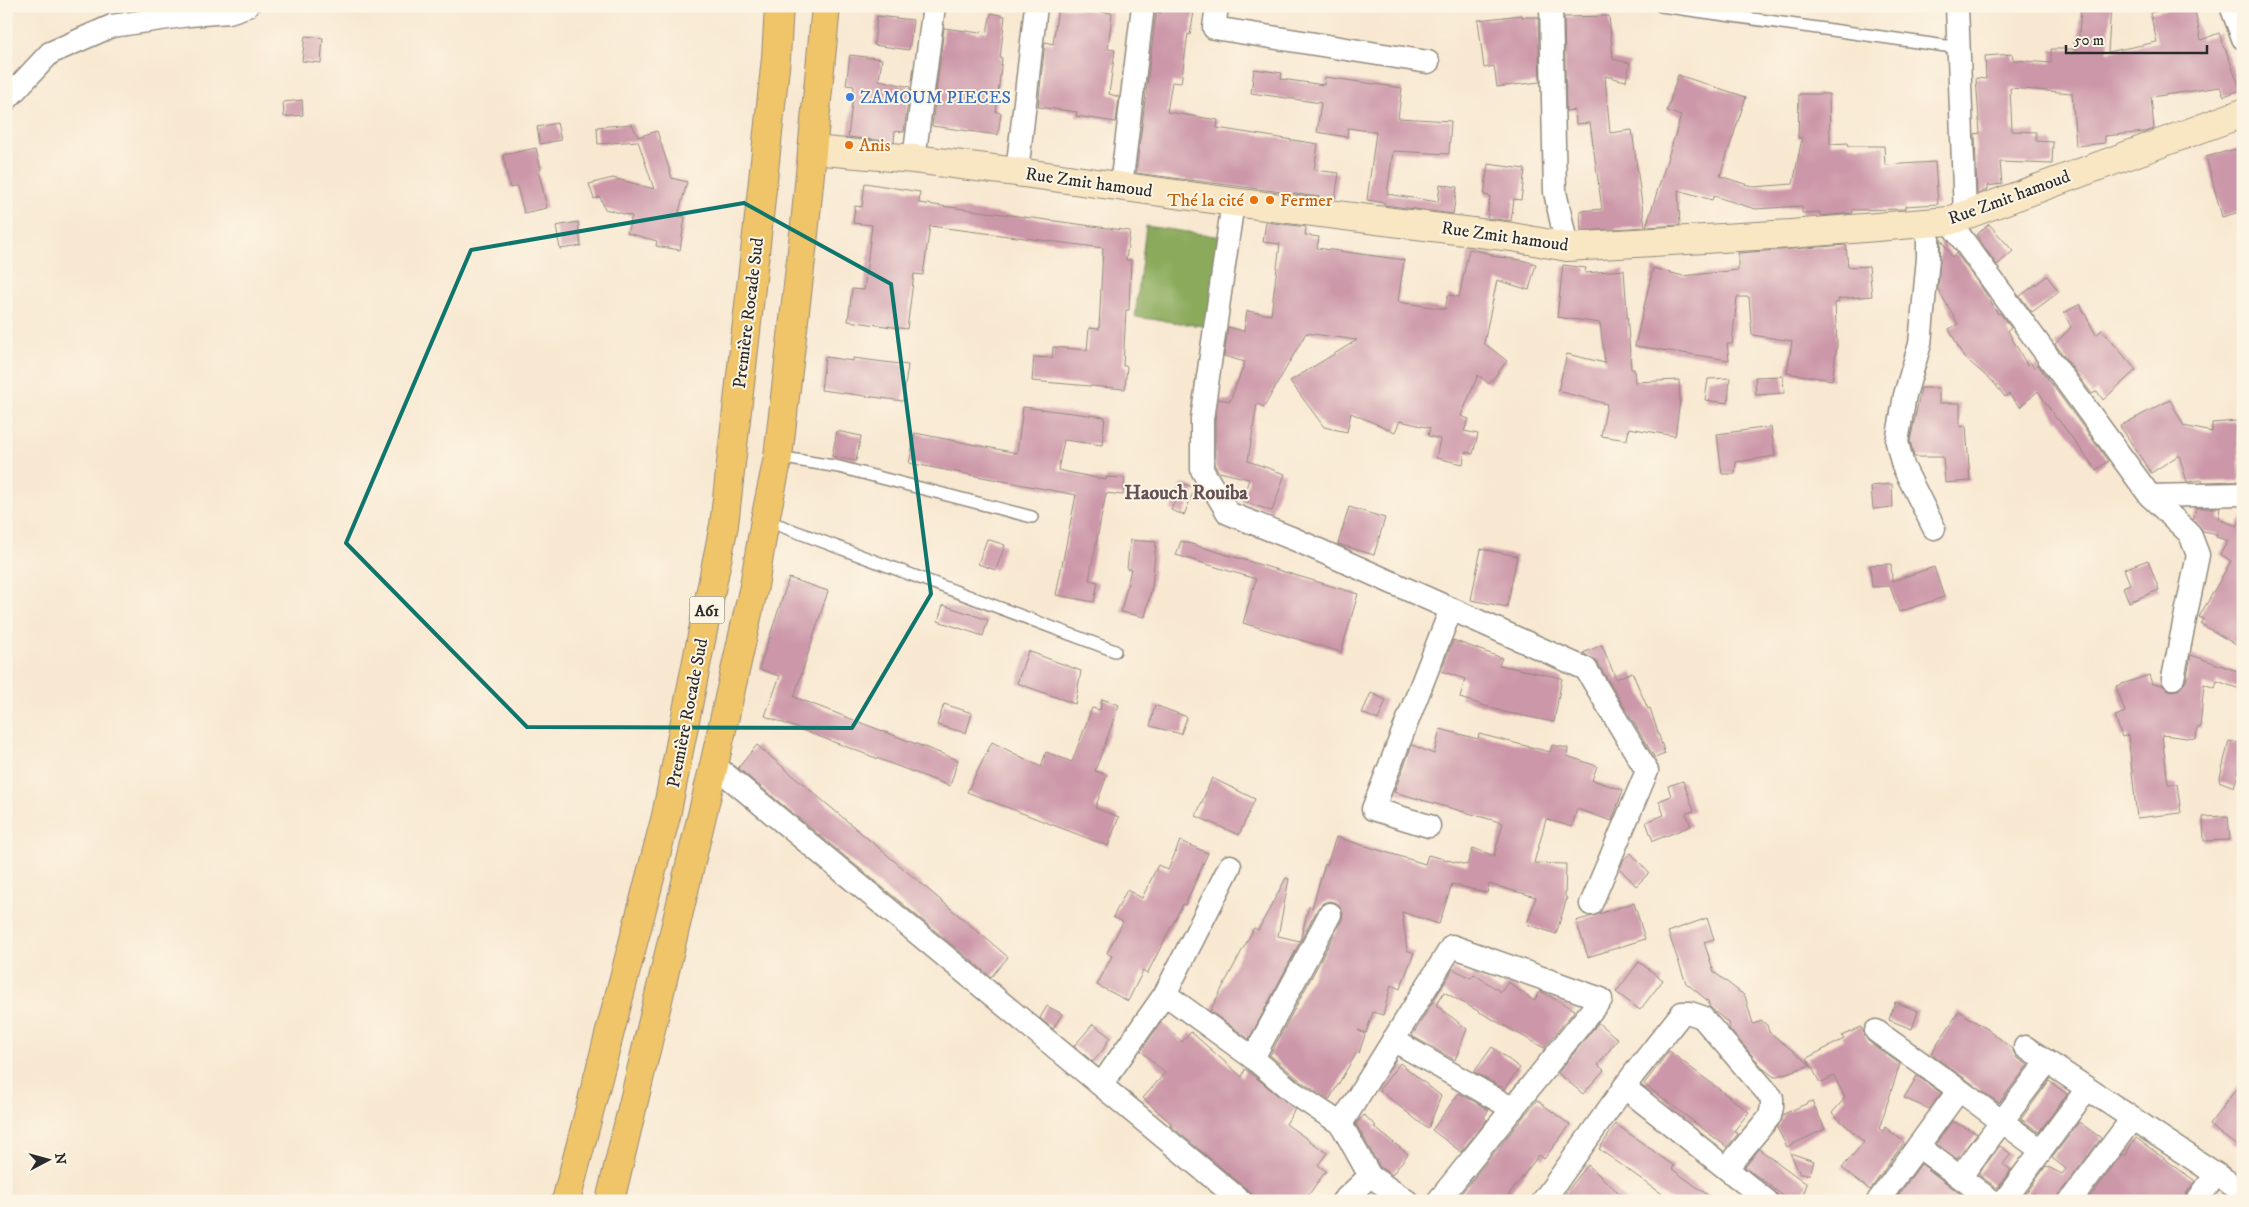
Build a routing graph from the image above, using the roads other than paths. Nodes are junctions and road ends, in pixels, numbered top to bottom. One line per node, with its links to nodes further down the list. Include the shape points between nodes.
1 (247, 6): 15 (street, via 229,12 112,26 50,53)
2 (779, 6): 59 (highway, Première Rocade Sud / A61, via 724,525 666,816)
3 (826, 6): 17 (highway, Première Rocade Sud / A61)
4 (934, 6): 18 (street)
5 (1036, 6): 19 (street)
6 (1143, 6): 20 (street)
7 (1216, 6): 14 (street, via 1214,28)
8 (1551, 6): 23 (street, via 1555,192)
9 (1661, 6): 13 (lane)
10 (1957, 6): 13 (street)
11 (2231, 6): 12 (street)
12 (2243, 38)
13 (1960, 48): 22 (street)
14 (1428, 62)
15 (6, 100)
16 (2243, 113): 22 (street, Rue Zmit hamoud)
17 (812, 150): 18 (street, Rue Zmit hamoud); 24 (highway, Première Rocade Sud / A61)
18 (914, 159): 19 (street, Rue Zmit hamoud)
19 (1017, 172): 20 (street, Rue Zmit hamoud)
20 (1121, 186): 21 (street, Rue Zmit hamoud)
21 (1233, 202): 23 (street, Rue Zmit hamoud, via 1512,237); 30 (street, via 1202,419 1202,470 1228,513)
22 (1947, 219): 23 (street, Rue Zmit hamoud, via 1791,234); 26 (street); 29 (street, via 1928,258 1920,344 1905,395 1897,442 1903,466)
23 (1567, 247)
24 (778, 457): 27 (lane, via 839,467); 28 (highway, Première Rocade Sud / A61)
25 (2243, 494): 26 (street)
26 (2150, 496): 32 (street, via 2190,534 2198,555)
27 (1032, 517)
28 (765, 520): 31 (lane); 33 (highway, Première Rocade Sud / A61, via 754,586)
29 (1934, 528)
30 (1451, 609): 34 (street, via 1373,809); 36 (street, via 1586,669 1647,771)
31 (1114, 651)
32 (2173, 678)
33 (714, 765): 44 (street); 60 (highway, Première Rocade Sud / A61)
34 (1429, 826)
35 (1230, 866): 38 (street)
36 (1591, 904)
37 (1330, 914): 42 (street)
38 (1165, 994): 42 (street); 44 (street)
39 (1876, 1031): 47 (street)
40 (1393, 1040): 48 (street); 48 (street, via 1452,946 1601,999); 51 (street)
41 (2025, 1047): 43 (street)
42 (1253, 1058): 51 (street, via 1294,1093)
43 (2046, 1062): 46 (street); 49 (street)
44 (1101, 1085): 61 (street)
45 (1624, 1088): 54 (street); 54 (street, via 1682,1013 1702,1017 1772,1098 1770,1116); 65 (street)
46 (2087, 1089): 50 (street); 53 (street)
47 (1959, 1090): 49 (street); 52 (street)
48 (1513, 1109): 64 (street)
49 (2001, 1120): 53 (street); 57 (street)
50 (2132, 1120): 55 (street); 70 (street)
51 (1340, 1124): 56 (street)
52 (1918, 1146): 57 (street); 67 (street)
53 (2041, 1150): 69 (street)
54 (1727, 1168): 66 (street)
55 (2216, 1174): 58 (street); 71 (street)
56 (1370, 1176): 62 (street); 63 (street)
57 (1960, 1177): 68 (street)
58 (2243, 1192)
59 (566, 1201)
60 (610, 1201)
61 (1241, 1201)
62 (1343, 1201)
63 (1407, 1201)
64 (1438, 1201)
65 (1543, 1201)
66 (1767, 1201)
67 (1878, 1201)
68 (1992, 1201)
69 (2004, 1201)
70 (2070, 1201)
71 (2197, 1201)

